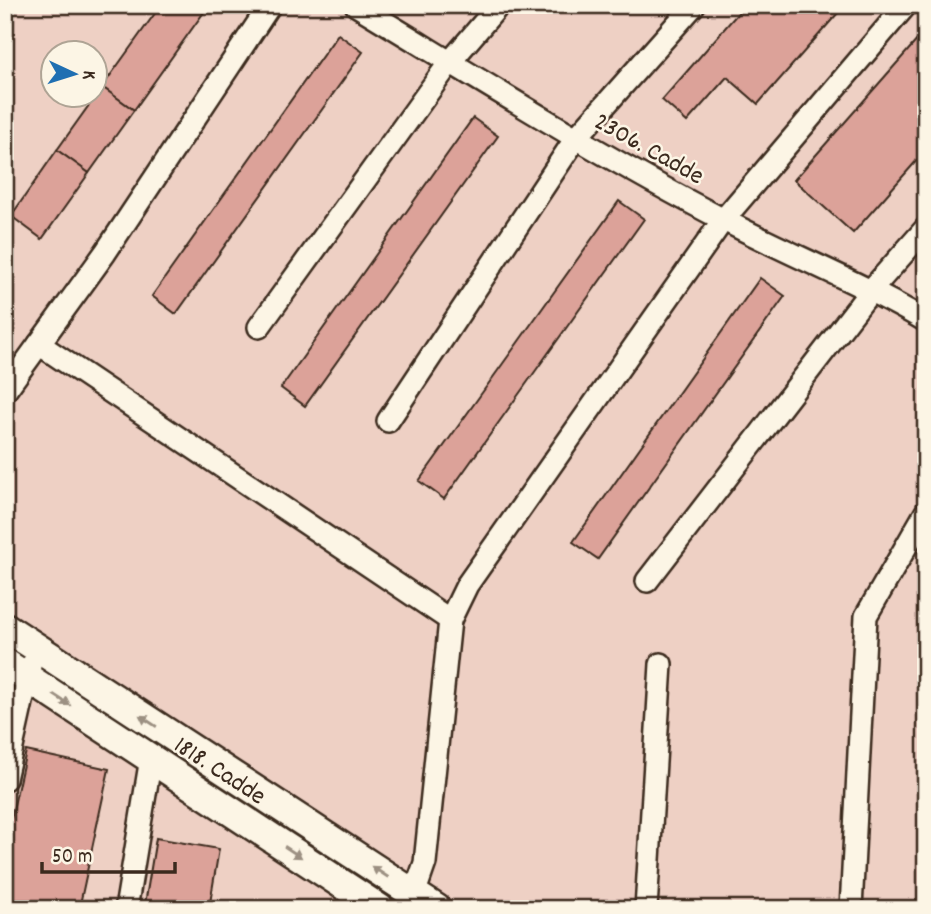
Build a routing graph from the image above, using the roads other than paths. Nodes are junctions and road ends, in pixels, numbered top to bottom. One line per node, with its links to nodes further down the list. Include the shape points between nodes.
1 (270, 5): 13 (street)
2 (356, 5): 6 (street, 2306. Cadde)
3 (499, 5): 6 (street)
4 (694, 5): 7 (street)
5 (906, 5): 8 (street)
6 (450, 62): 7 (street, 2306. Cadde); 12 (street)
7 (576, 138): 8 (street, 2306. Cadde); 15 (street)
8 (723, 220): 10 (street, 2306. Cadde); 18 (street, via 467,584)
9 (926, 228): 10 (street)
10 (872, 289): 11 (street, 2306. Cadde); 17 (street)
11 (926, 321)
12 (259, 327)
13 (39, 344): 14 (street); 18 (street)
14 (5, 391)
15 (388, 421)
16 (926, 512): 29 (street, via 866,616)
17 (647, 581)
18 (450, 620): 25 (street)
19 (5, 627): 20 (main road, 1818. Cadde)
20 (35, 647): 22 (street); 25 (main road, 1818. Cadde, one-way to 20)
21 (661, 664): 28 (street)
22 (16, 670): 23 (main road, 1818. Cadde, one-way to 23); 24 (street)
23 (151, 758): 26 (street); 27 (main road, 1818. Cadde, one-way to 27)
24 (5, 779)
25 (420, 904)
26 (126, 909)
27 (380, 909)
28 (646, 909)
29 (851, 909)

